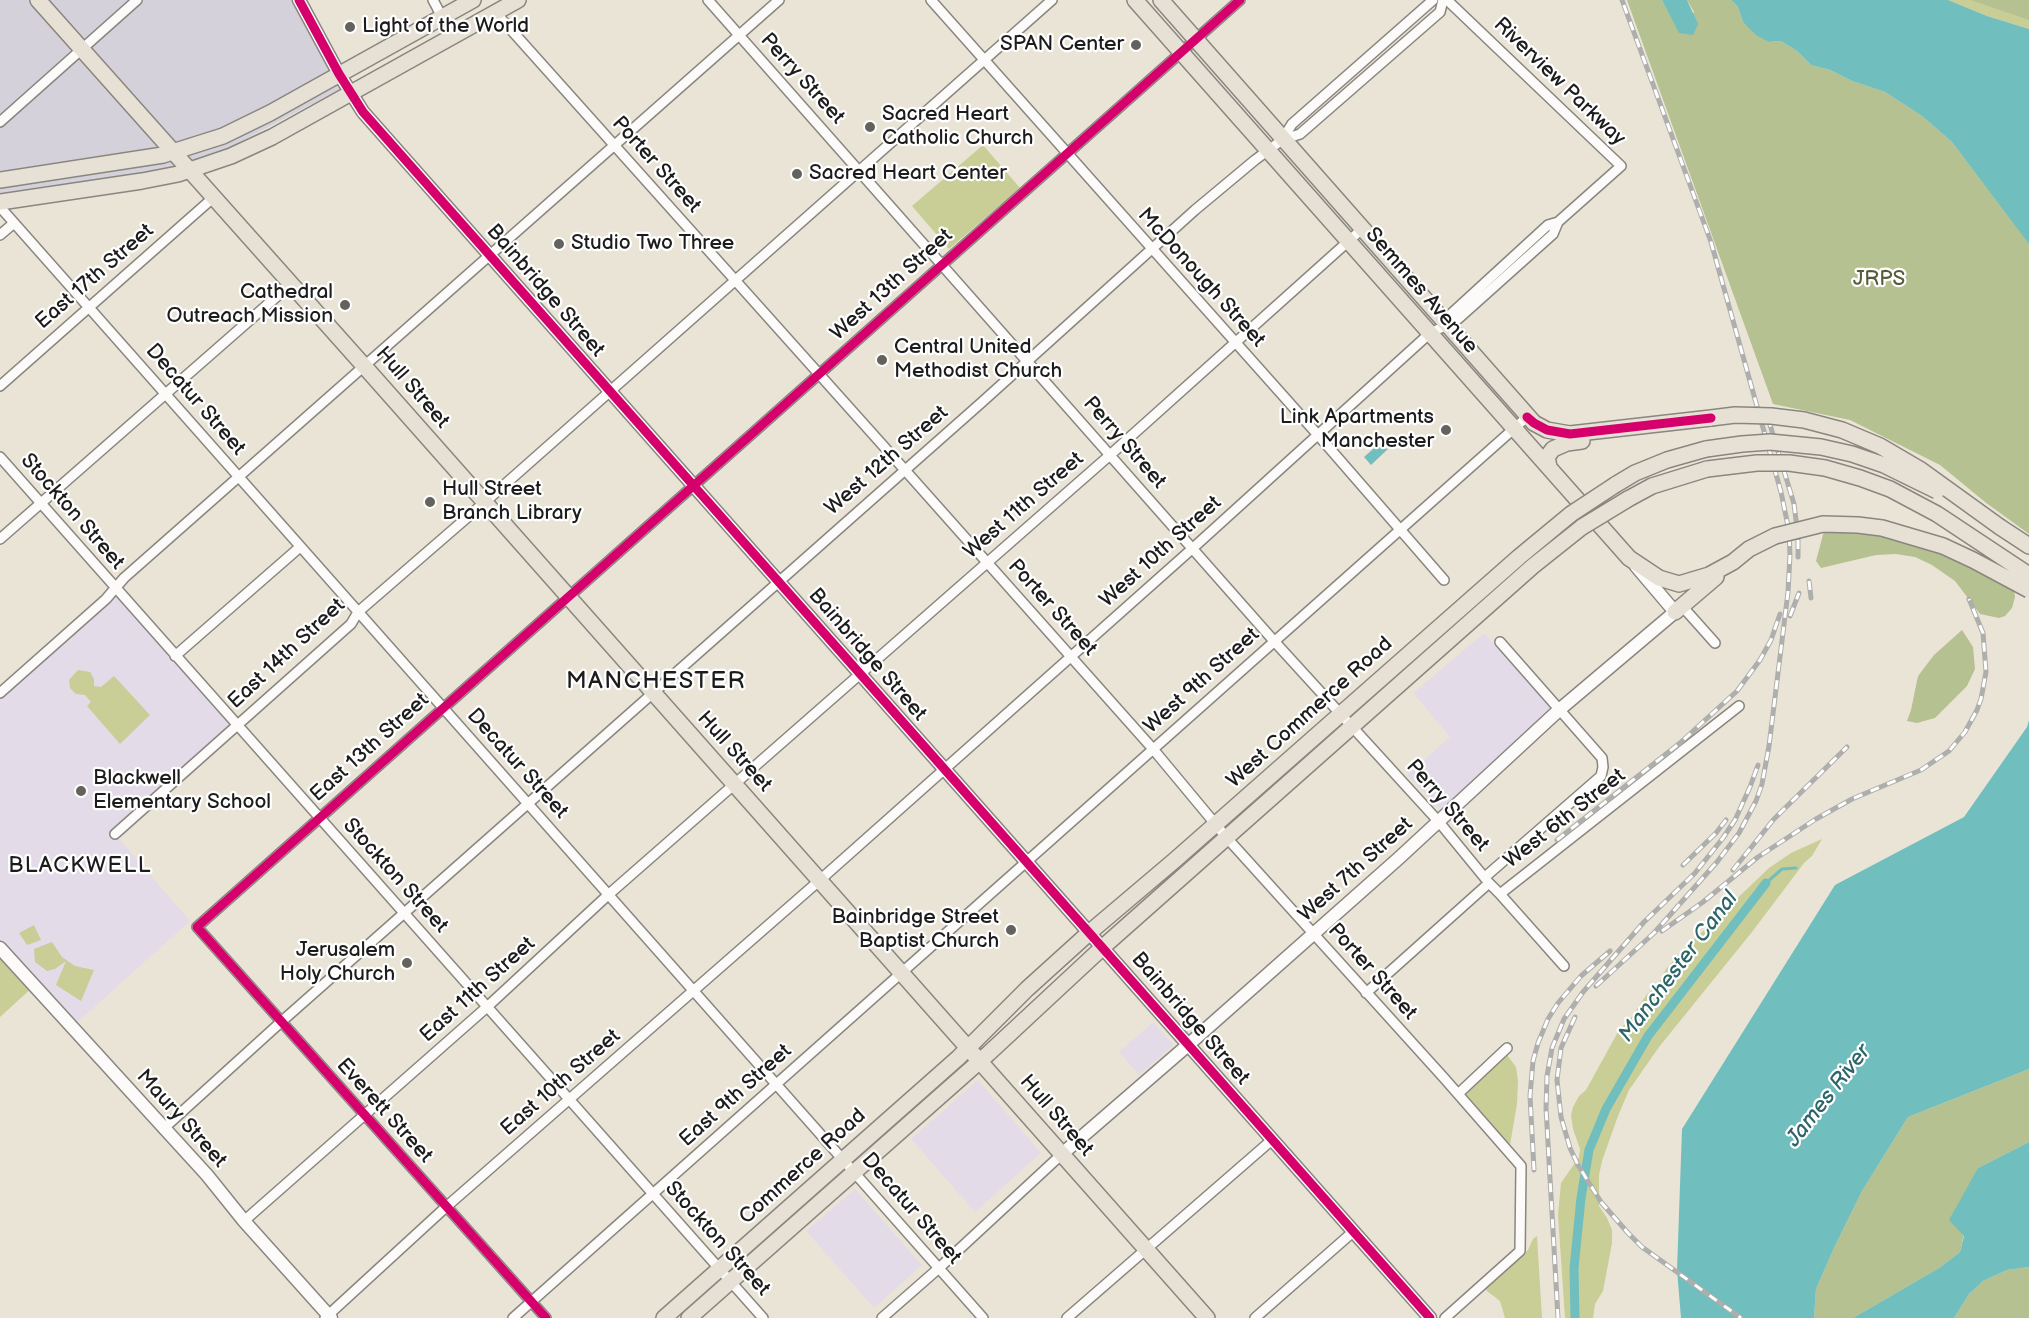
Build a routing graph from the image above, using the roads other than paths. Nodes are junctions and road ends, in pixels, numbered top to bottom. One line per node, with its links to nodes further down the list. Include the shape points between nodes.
1 (38, 0): 20 (main road, Hull Street)
2 (136, 0): 20 (street)
3 (299, 0): 23 (street, Bainbridge Street)
4 (433, 0): 17 (street)
5 (473, 0): 17 (main road)
6 (518, 0): 16 (main road)
7 (708, 0): 18 (street, Perry Street)
8 (779, 0): 18 (street)
9 (931, 0): 22 (street, McDonough Street)
10 (1052, 0): 22 (street, East 14th Street)
11 (1135, 0): 21 (main road, Semmes Avenue)
12 (1161, 0): 19 (main road, Semmes Avenue)
13 (1240, 0): 19 (street, West 13th Street)
14 (1433, 0): 26 (street, West 12th Street, via 1292,124)
15 (1445, 0): 26 (street, West 12th Street, via 1441,11 1300,134); 31 (street, Riverview Parkway)
16 (496, 12): 24 (main road); 27 (street, Porter Street)
17 (442, 17): 23 (main road)
18 (739, 36): 27 (street); 33 (street, Perry Street)
19 (1196, 41): 21 (street, West 13th Street); 26 (main road, Semmes Avenue)
20 (82, 50): 25 (street); 29 (main road, Hull Street)
21 (1182, 54): 28 (main road, Semmes Avenue); 30 (street, West 13th Street)
22 (984, 60): 30 (street, McDonough Street); 33 (street, East 14th Street)
23 (339, 74): 24 (street, Bainbridge Street); 29 (main road, via 234,131)
24 (350, 94): 32 (main road, via 260,144); 43 (street, Bainbridge Street)
25 (0, 122)
26 (1282, 140): 28 (street, West 12th Street); 39 (main road, Semmes Avenue)
27 (614, 146): 43 (street); 45 (street, Porter Street)
28 (1268, 151): 41 (main road, Semmes Avenue); 42 (street, West 12th Street)
29 (174, 152): 32 (main road, Hull Street); 34 (main road)
30 (1068, 154): 42 (street, McDonough Street); 44 (street, West 13th Street)
31 (1621, 166): 48 (street, West 10th Street, via 1557,222 1553,234 1458,319)
32 (190, 170): 35 (main road, Hull Street); 36 (main road)
33 (860, 171): 44 (street, Perry Street); 45 (street, East 14th Street)
34 (0, 180)
35 (214, 197): 46 (main road, Hull Street); 47 (street, East 17th Street)
36 (0, 202)
37 (0, 207): 38 (street, Decatur Street)
38 (14, 223): 40 (street); 47 (street, Decatur Street)
39 (1362, 229): 41 (street, West 11th Street); 48 (main road, Semmes Avenue)
40 (0, 235)
41 (1349, 241): 49 (main road, Semmes Avenue); 50 (street, West 11th Street)
42 (1152, 249): 50 (street, McDonough Street); 51 (street, West 12th Street)
43 (490, 257): 52 (street); 55 (street, Bainbridge Street)
44 (942, 264): 51 (street, Perry Street); 53 (street, West 13th Street)
45 (735, 281): 53 (street, Porter Street); 55 (street, East 14th Street)
46 (291, 284): 52 (main road, Hull Street); 56 (street)
47 (89, 306): 54 (street, East 17th Street); 56 (street, Decatur Street)
48 (1446, 324): 49 (street, West 10th Street); 57 (main road, Semmes Avenue)
49 (1430, 334): 58 (main road, Semmes Avenue); 60 (street, West 10th Street)
50 (1235, 343): 60 (street, McDonough Street); 61 (street, West 11th Street)
51 (1027, 361): 61 (street, Perry Street); 64 (street, West 12th Street)
52 (365, 367): 65 (street); 67 (main road, Hull Street)
53 (819, 374): 64 (street, Porter Street); 66 (street, West 13th Street)
54 (0, 386)
55 (610, 392): 66 (street, Bainbridge Street); 67 (street, East 14th Street)
56 (166, 394): 65 (street, Decatur Street); 68 (street)
57 (1527, 417): 58 (street, West 9th Street); 59 (main road, via 1562,434)
58 (1514, 428): 63 (main road, Semmes Avenue); 70 (street, West 9th Street)
59 (1622, 429): 63 (main road, via 1559,445 1547,457); 69 (main road, bridge, via 1735,415 1803,420 1842,430 1922,470)
60 (1318, 435): 70 (street, McDonough Street); 74 (street, West 10th Street)
61 (1110, 455): 74 (street, Perry Street); 77 (street, West 11th Street)
62 (0, 457): 68 (street, Stockton Street)
63 (1549, 467): 75 (main road, Semmes Avenue)
64 (904, 469): 77 (street, Porter Street); 80 (street, West 12th Street)
65 (239, 477): 73 (street, Decatur Street); 81 (street)
66 (693, 485): 80 (street, Bainbridge Street); 83 (street, West 13th Street)
67 (485, 502): 83 (main road, Hull Street); 85 (street, East 14th Street)
68 (40, 504): 71 (street); 81 (street, Stockton Street)
69 (2000, 527): 72 (main road); 97 (main road, West Commerce Road, bridge, via 1907,475 1821,447 1742,444 1667,460 1615,485 1535,542)
70 (1400, 530): 79 (street, McDonough Street); 86 (street, West 9th Street)
71 (0, 539)
72 (2029, 546)
73 (300, 547): 85 (street, Decatur Street); 89 (street)
74 (1193, 548): 86 (street, Perry Street); 90 (street, West 10th Street)
75 (1629, 558): 76 (main road, via 1659,578 1679,584); 84 (street, Semmes Avenue)
76 (1733, 562): 82 (main road, bridge, via 1775,536 1823,524 1858,525 1943,546); 84 (main road)
77 (988, 563): 90 (street, Porter Street); 91 (street, West 11th Street)
78 (2029, 575): 99 (main road, West Commerce Road, bridge, via 1930,510 1860,477 1789,463 1707,469 1663,481 1582,527)
79 (1444, 580)
80 (778, 581): 91 (street, Bainbridge Street); 93 (street, West 12th Street)
81 (116, 588): 89 (street, Stockton Street); 92 (street)
82 (2029, 590)
83 (568, 596): 93 (main road, Hull Street); 95 (street, East 13th Street)
84 (1678, 609): 88 (street); 96 (street, West 7th Street)
85 (358, 612): 95 (street, Decatur Street); 98 (street, East 14th Street, via 351,624)
86 (1274, 641): 97 (street, Perry Street); 100 (street, West 9th Street)
87 (1500, 642): 96 (street)
88 (1715, 643)
89 (175, 656): 98 (street, Stockton Street)
90 (1071, 657): 100 (street, Porter Street); 101 (street, West 10th Street)
91 (861, 674): 101 (street, Bainbridge Street); 102 (street, West 11th Street)
92 (0, 693)
93 (652, 693): 102 (main road, Hull Street); 103 (street, West 12th Street)
94 (1738, 706): 112 (street, West 6th Street)
95 (443, 708): 103 (street, Decatur Street); 104 (street, East 13th Street)
96 (1559, 710): 105 (street, West 7th Street); 111 (street, via 1602,758 1603,772)
97 (1341, 714): 99 (street, Perry Street); 106 (main road, West Commerce Road)
98 (236, 725): 104 (street, Stockton Street); 107 (street, East 14th Street)
99 (1353, 727): 105 (street, Perry Street); 108 (main road, West Commerce Road)
100 (1152, 749): 106 (street, Porter Street); 109 (street, West 9th Street)
101 (944, 768): 109 (street, Bainbridge Street); 110 (street, West 10th Street)
102 (735, 784): 110 (main road, Hull Street); 113 (street, East 11th Street)
103 (528, 803): 113 (street, Decatur Street); 114 (street, West 12th Street)
104 (318, 818): 114 (street, Stockton Street); 115 (street, East 13th Street)
105 (1439, 822): 111 (street, Perry Street); 117 (street, West 7th Street)
106 (1215, 825): 108 (street, Porter Street); 116 (main road, West Commerce Road)
107 (115, 834)
108 (1227, 838): 117 (street, Porter Street); 118 (main road, West Commerce Road)
109 (1026, 861): 116 (street, Bainbridge Street); 121 (street, West 9th Street)
110 (819, 880): 121 (main road, Hull Street); 122 (street, East 10th Street)
111 (1487, 880): 112 (street, West 6th Street); 123 (street, West 6th Street)
112 (1500, 894): 120 (street)
113 (608, 895): 122 (street, Decatur Street); 124 (street, East 11th Street)
114 (404, 913): 124 (street, Stockton Street); 125 (street, West 12th Street)
115 (197, 927): 125 (street, Everett Street)
116 (1090, 932): 118 (street, Bainbridge Street); 127 (main road, West Commerce Road)
117 (1313, 934): 123 (street, Porter Street); 126 (street, West 7th Street)
118 (1103, 947): 126 (street, Bainbridge Street); 129 (main road, West Commerce Road)
119 (0, 948): 134 (street, Maury Street)
120 (1564, 966)
121 (902, 973): 127 (main road, Hull Street); 130 (street, East 9th Street)
122 (693, 989): 130 (street, Decatur Street); 132 (street, East 10th Street)
123 (1366, 993): 131 (street, Porter Street)
124 (487, 1007): 132 (street, Stockton Street); 133 (street, East 11th Street)
125 (281, 1022): 133 (street, Everett Street); 134 (street, West 12th Street)
126 (1188, 1045): 135 (street, Bainbridge Street); 136 (street, West 7th Street)
127 (968, 1047): 129 (main road, Hull Street); 137 (main road, Commerce Road)
128 (1507, 1048): 131 (street)
129 (980, 1061): 136 (main road, Hull Street); 138 (main road, Commerce Road)
130 (777, 1084): 137 (street, Decatur Street); 139 (street, East 9th Street)
131 (1458, 1094): 160 (street, Porter Street, via 1521,1166 1520,1251)
132 (569, 1100): 139 (street, Stockton Street); 140 (street, East 10th Street)
133 (363, 1115): 140 (street, Everett Street); 141 (street, East 11th Street)
134 (163, 1129): 141 (street, Maury Street)
135 (1273, 1139): 142 (street, Bainbridge Street); 143 (street)
136 (1062, 1154): 143 (main road, Hull Street); 144 (street)
137 (844, 1159): 138 (street, Decatur Street); 145 (main road, Commerce Road)
138 (855, 1172): 144 (street, Decatur Street); 146 (main road, Commerce Road)
139 (653, 1194): 145 (street, Stockton Street); 147 (street, East 9th Street)
140 (446, 1207): 147 (street, Everett Street); 148 (street, East 10th Street)
141 (244, 1221): 148 (street, Maury Street)
142 (1354, 1231): 158 (street); 159 (street, Bainbridge Street)
143 (1145, 1249): 156 (street); 157 (main road, Hull Street)
144 (939, 1268): 154 (street); 155 (street, Decatur Street)
145 (720, 1269): 146 (street, Stockton Street); 151 (main road, Commerce Road)
146 (731, 1281): 152 (main road, Commerce Road); 153 (street, Stockton Street)
147 (532, 1301): 149 (street, East 9th Street); 150 (street, Everett Street)
148 (328, 1317)
149 (513, 1318)
150 (546, 1318)
151 (664, 1318)
152 (689, 1318)
153 (763, 1318)
154 (882, 1318)
155 (983, 1318)
156 (1067, 1318)
157 (1207, 1318)
158 (1255, 1318)
159 (1430, 1318)
160 (1445, 1318)

